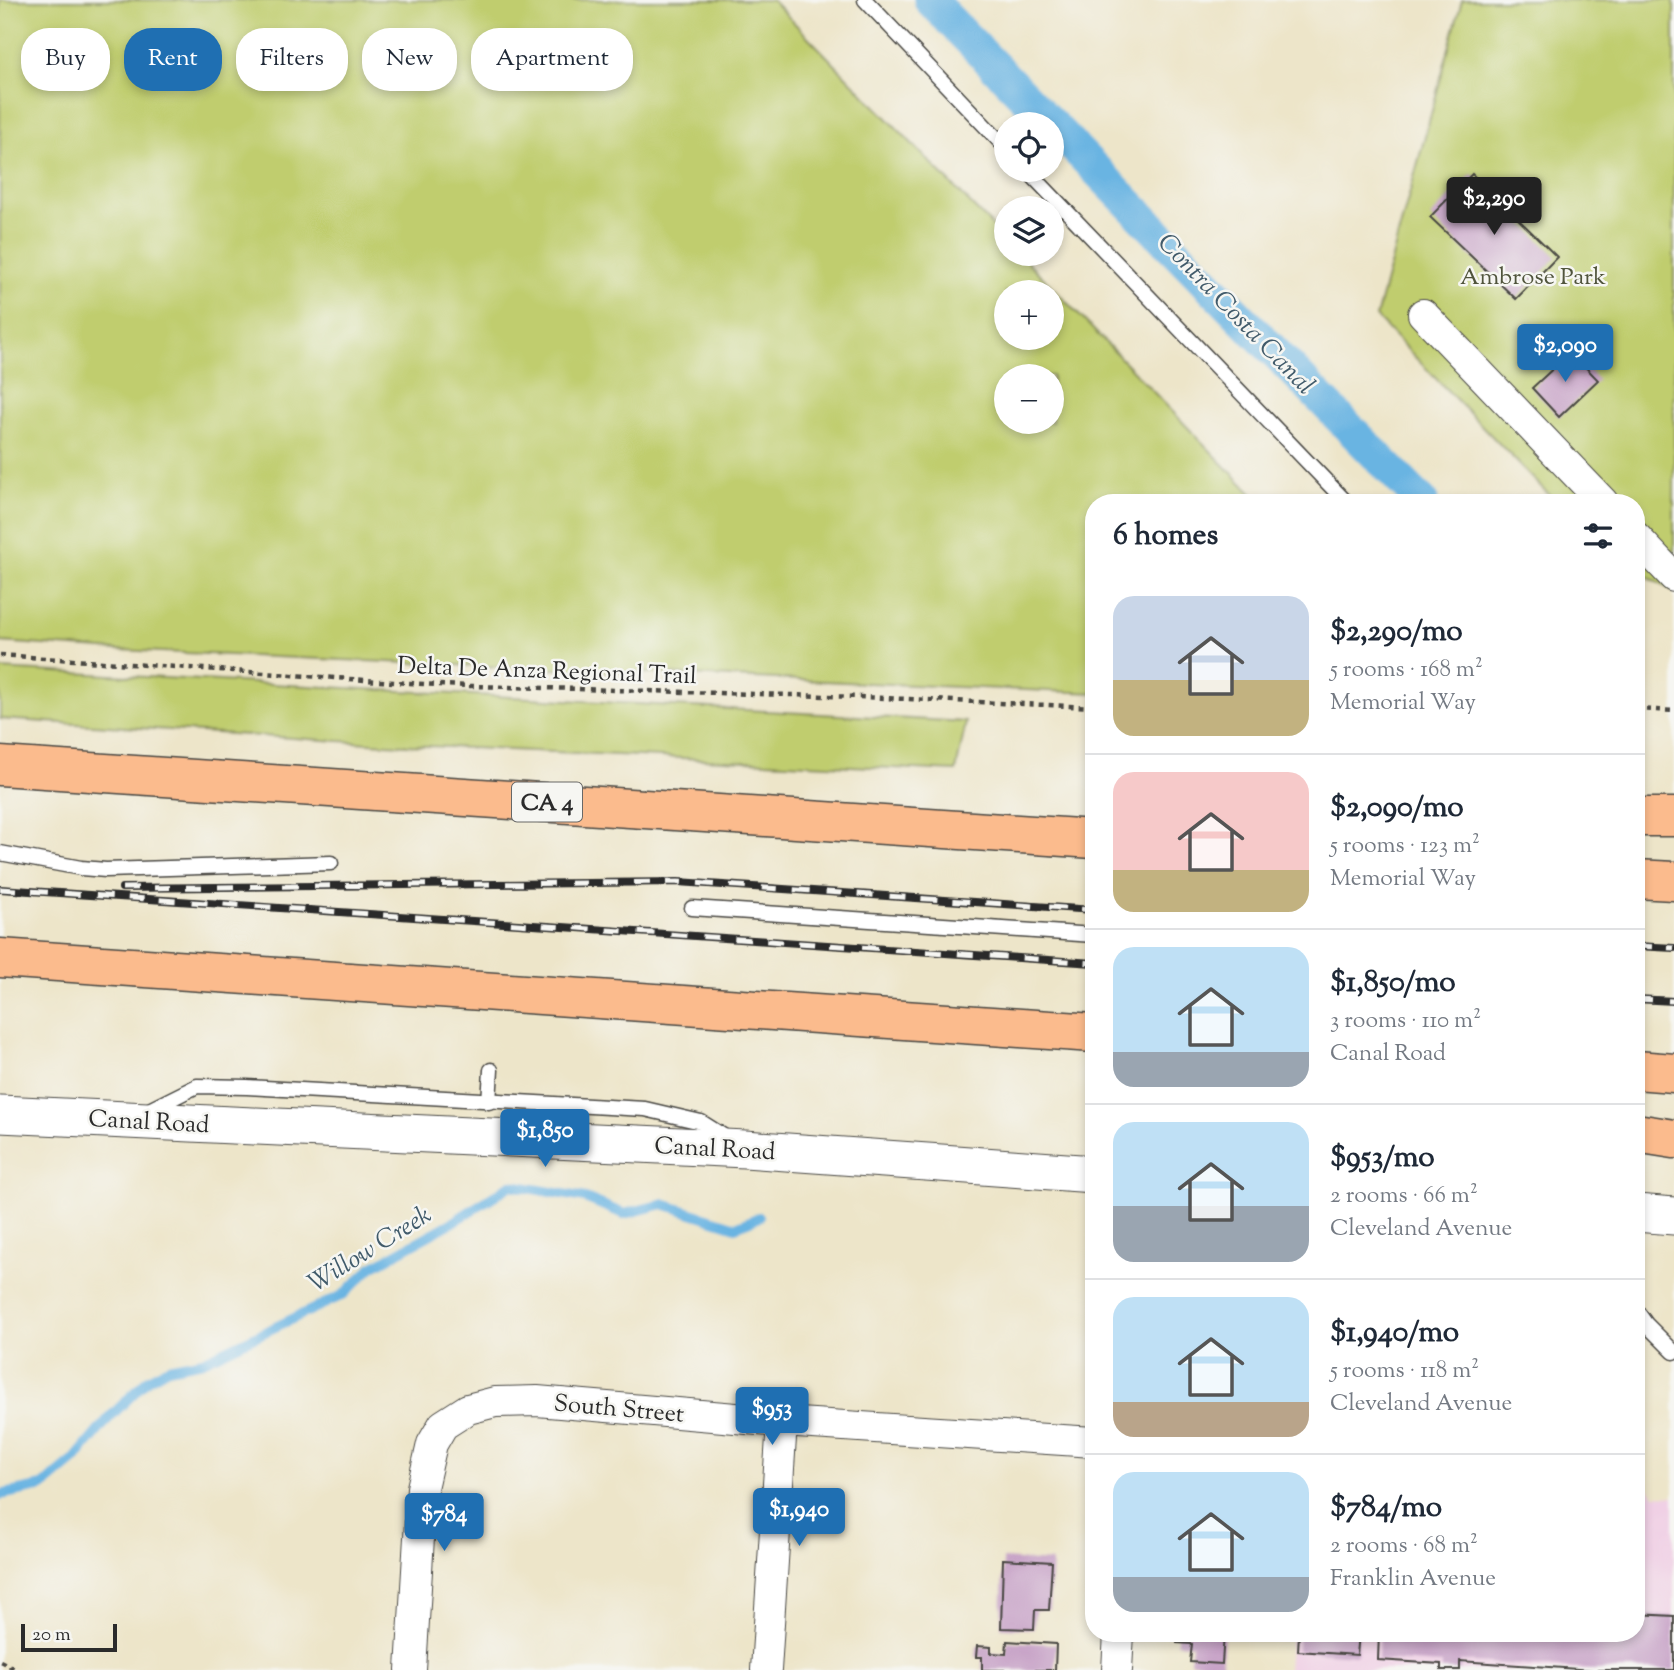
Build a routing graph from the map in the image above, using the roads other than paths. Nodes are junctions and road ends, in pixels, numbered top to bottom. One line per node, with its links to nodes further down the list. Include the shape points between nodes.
1 (865, 0): 2 (lane)
2 (994, 135)
3 (1039, 182): 5 (lane)
4 (1423, 314): 6 (street)
5 (1338, 494)
6 (1595, 494)
7 (1645, 546): 8 (street)
8 (1674, 577)
9 (0, 766): 13 (highway, CA 4)
10 (1645, 817): 11 (highway)
11 (1674, 817)
12 (1085, 821): 13 (highway)
13 (913, 826): 14 (highway, CA 4)
14 (1085, 838)
15 (0, 853): 16 (lane, via 106,870)
16 (331, 863)
17 (1645, 879): 18 (highway)
18 (1674, 881)
19 (692, 908): 20 (lane)
20 (1085, 934)
21 (0, 958): 22 (highway)
22 (1085, 1032)
23 (491, 1070): 26 (lane)
24 (1645, 1071): 25 (highway)
25 (1674, 1073)
26 (489, 1102): 28 (lane, via 197,1086); 31 (lane, via 645,1109 701,1122)
27 (0, 1114): 28 (street, Canal Road)
28 (129, 1120): 31 (street, Canal Road)
29 (1645, 1134): 30 (highway)
30 (1674, 1139)
31 (745, 1149): 32 (street, Canal Road)
32 (1085, 1173)
33 (1645, 1214): 34 (street)
34 (1674, 1216)
35 (1645, 1323): 36 (lane)
36 (1674, 1352)
37 (782, 1422): 38 (street, South Street); 40 (street, South Street, via 537,1401 495,1402 468,1409 443,1425 432,1444 422,1488); 41 (street)
38 (1085, 1441)
39 (1119, 1642): 42 (street)
40 (411, 1670)
41 (766, 1670)
42 (1117, 1670)

